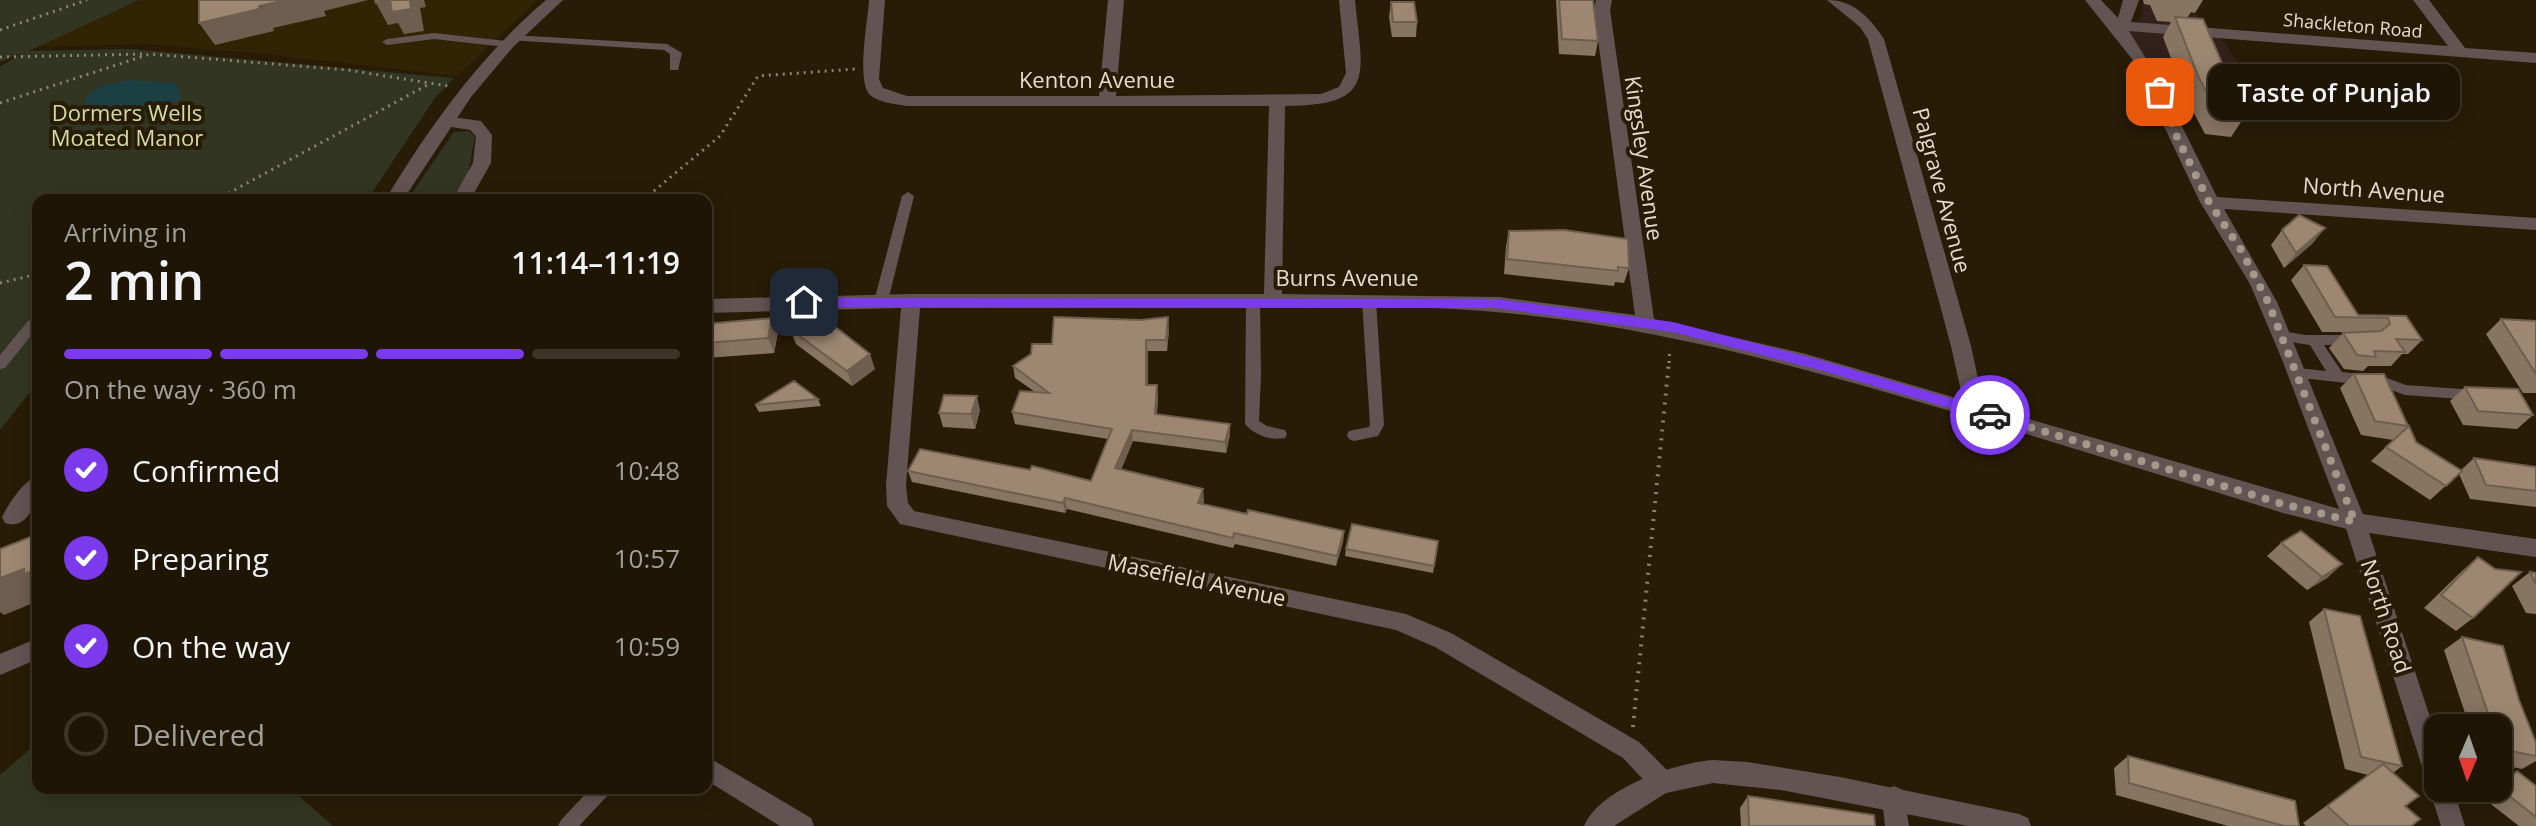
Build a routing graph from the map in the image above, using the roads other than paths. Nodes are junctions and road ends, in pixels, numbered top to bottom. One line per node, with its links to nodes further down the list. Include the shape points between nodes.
1 (555, 0): 11 (street)
2 (877, 0): 16 (street, Kenton Avenue, via 871,73 881,95 907,101)
3 (1116, 0): 16 (street)
4 (1347, 0): 17 (street, Kenton Avenue, via 1351,86 1334,97)
5 (1604, 0): 30 (street, Kingsley Avenue)
6 (1835, 0): 39 (street, Palgrave Avenue, via 1876,39)
7 (2093, 0): 10 (street, North Road)
8 (2131, 0): 10 (street)
9 (2421, 0): 13 (street)
10 (2120, 26): 13 (street, Shackleton Road); 22 (street, North Road, via 2160,92)
11 (509, 41): 12 (lane, via 434,36); 15 (lane, via 667,47 676,53); 18 (street)
12 (387, 42)
13 (2462, 54): 14 (street, Shackleton Road)
14 (2536, 58)
15 (674, 68)
16 (1107, 101): 17 (street, Kenton Avenue)
17 (1277, 101): 27 (street)
18 (445, 121): 19 (street); 20 (street, via 475,125 484,135 482,163)
19 (398, 194)
20 (464, 194)
21 (908, 196): 24 (lane)
22 (2209, 202): 23 (street, North Avenue); 32 (street, North Road, via 2240,248)
23 (2536, 224)
24 (881, 301): 25 (street, Burns Avenue); 29 (street, Burns Avenue)
25 (911, 301): 26 (street, Burns Avenue); 50 (street, Masefield Avenue, via 896,485 898,506 908,518 1398,621 1443,640 1631,750)
26 (1253, 301): 27 (street, Burns Avenue); 40 (lane, via 1252,424)
27 (1273, 301): 28 (street, Burns Avenue)
28 (1369, 301): 30 (street, Burns Avenue, via 1496,303); 41 (lane, via 1377,425 1373,432)
29 (712, 306)
30 (1645, 322): 39 (street, Burns Avenue, via 1820,365)
31 (32, 325): 35 (lane)
32 (2282, 336): 34 (lane); 36 (street, North Road)
33 (2367, 338): 34 (lane)
34 (2314, 340): 37 (lane)
35 (0, 364)
36 (2297, 373): 37 (lane); 44 (street, North Road)
37 (2338, 378): 38 (lane)
38 (2480, 395)
39 (1975, 411): 44 (street, Burns Avenue)
40 (1280, 434)
41 (1354, 435)
42 (32, 492): 43 (street)
43 (13, 517)
44 (2355, 522): 45 (street, Burns Avenue); 48 (street, North Road)
45 (2536, 548)
46 (32, 651): 47 (street)
47 (0, 665)
48 (2424, 735)
49 (712, 771): 55 (street)
50 (1663, 783): 52 (street, via 1719,771); 56 (street, via 1629,800)
51 (597, 794): 54 (lane)
52 (1894, 798): 57 (street); 58 (street)
53 (2445, 802): 59 (street)
54 (567, 826)
55 (802, 826)
56 (1596, 826)
57 (1897, 826)
58 (2019, 826)
59 (2453, 826)

